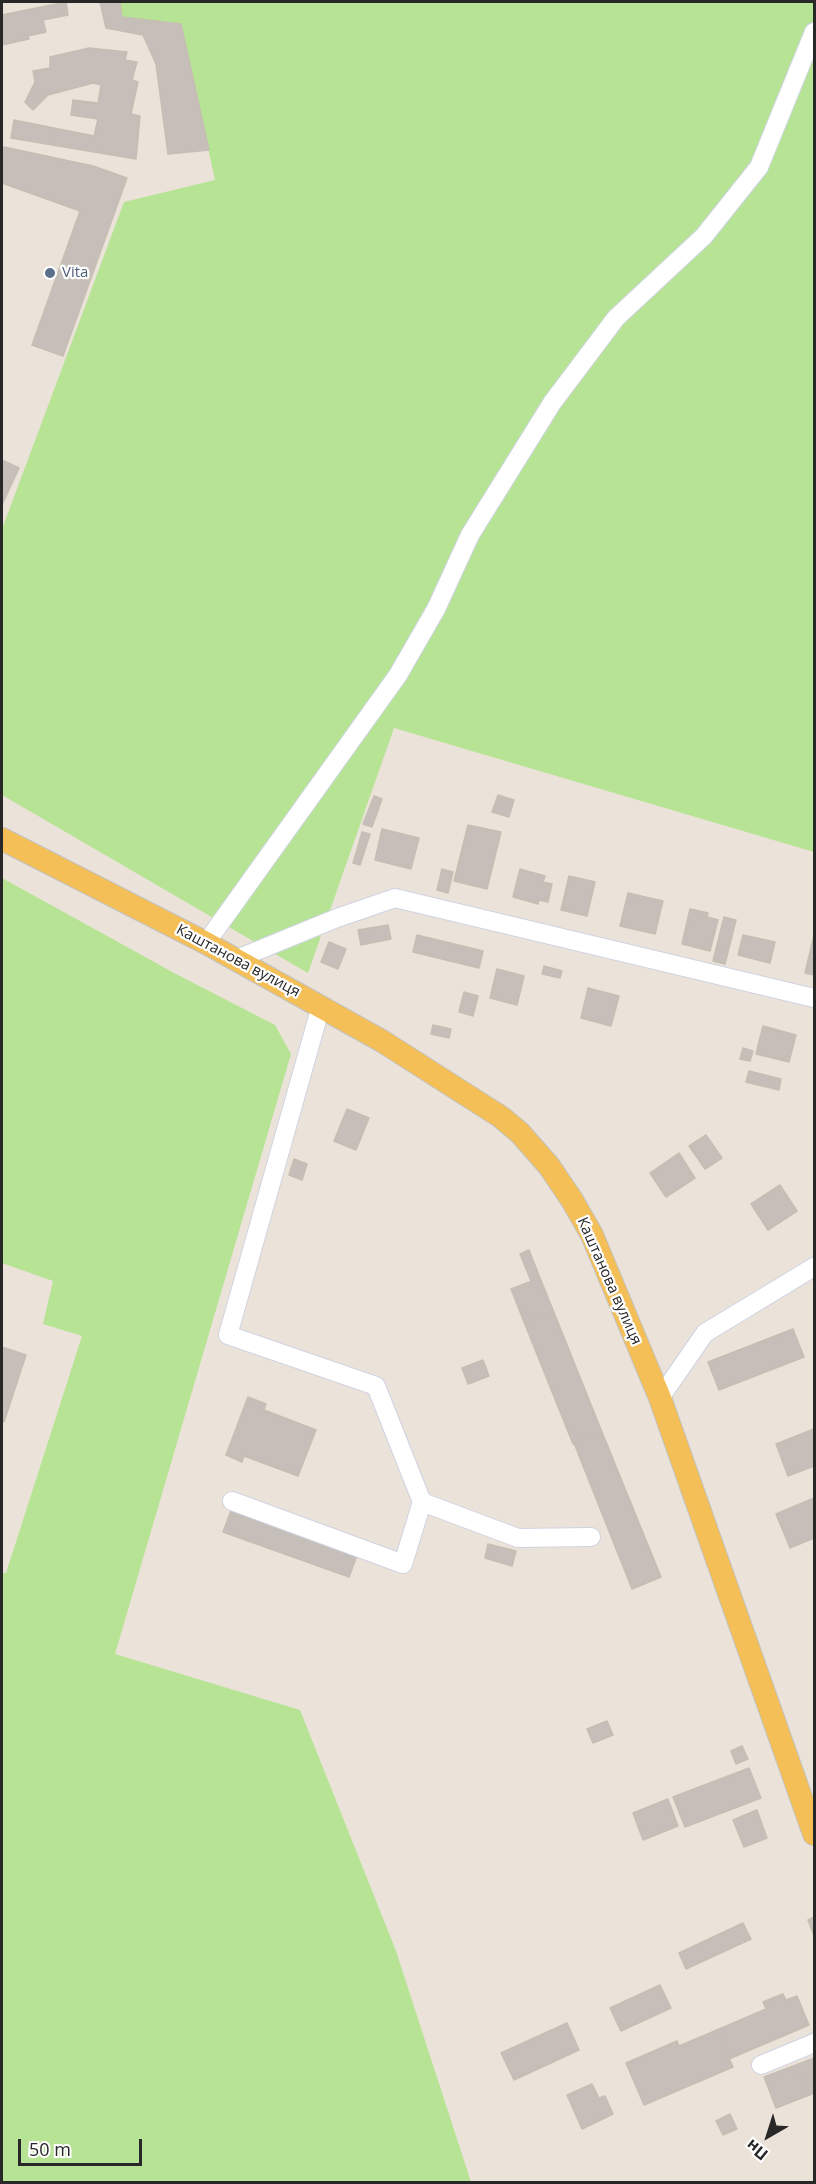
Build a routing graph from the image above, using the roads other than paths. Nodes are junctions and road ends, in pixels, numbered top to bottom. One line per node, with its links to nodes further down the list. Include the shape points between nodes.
1 (814, 32): 3 (street, via 759,167 704,236 616,318 552,403 470,536 436,609 398,675)
2 (2, 839): 3 (main road, Каштанова вулиця)
3 (206, 943): 4 (main road, Каштанова вулиця)
4 (237, 959): 5 (street, via 395,898); 6 (main road, Каштанова вулиця)
5 (814, 998)
6 (321, 1006): 8 (main road, Каштанова вулиця, via 422,1065 520,1132 549,1166 592,1235); 10 (street, via 228,1335 376,1386)
7 (814, 1267): 8 (street, via 705,1333)
8 (660, 1398): 12 (main road, Каштанова вулиця)
9 (232, 1501): 10 (street, via 403,1564)
10 (422, 1502): 11 (street, via 518,1538)
11 (591, 1537)
12 (814, 1834)
13 (814, 2043): 14 (street)
14 (761, 2065)

